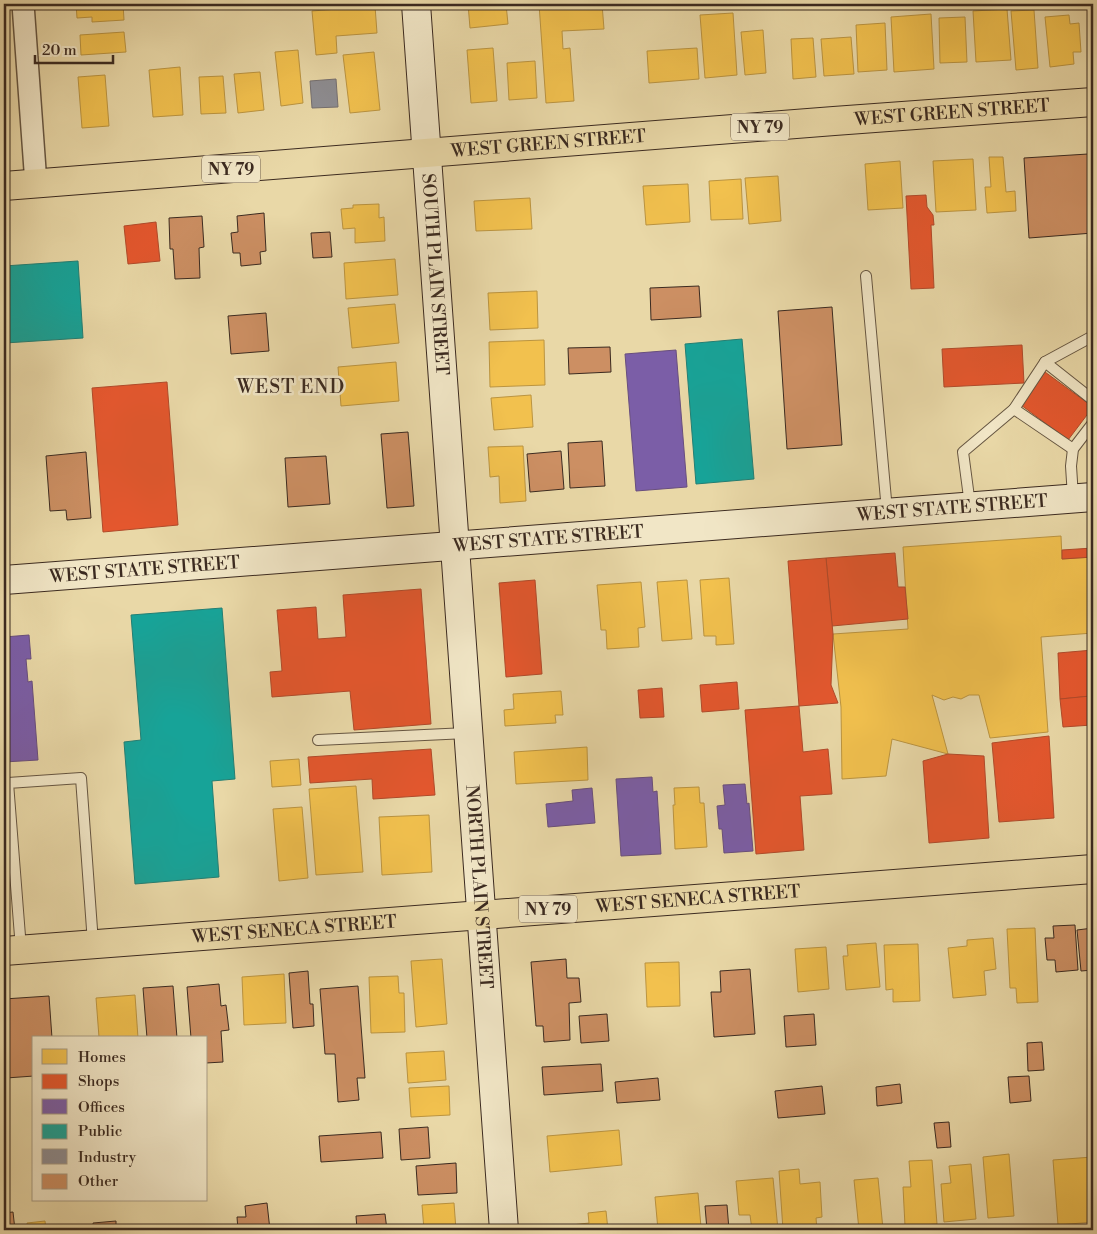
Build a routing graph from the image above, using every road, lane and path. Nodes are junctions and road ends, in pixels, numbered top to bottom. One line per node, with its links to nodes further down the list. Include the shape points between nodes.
1 (23, 4): 5 (street)
2 (416, 4): 4 (street, SOUTH PLAIN STREET)
3 (1093, 102): 4 (highway, WEST GREEN STREET / NY 79)
4 (427, 153): 5 (highway, WEST GREEN STREET / NY 79); 17 (street, SOUTH PLAIN STREET)
5 (36, 184): 6 (highway, WEST GREEN STREET / NY 79)
6 (4, 186)
7 (866, 276): 16 (lane)
8 (1093, 336): 9 (lane)
9 (1045, 362): 10 (lane, via 1071,386); 11 (lane)
10 (1093, 400)
11 (1014, 409): 13 (lane, via 1045,426); 15 (lane, via 963,452)
12 (1093, 424): 13 (lane)
13 (1073, 449): 14 (lane, via 1071,466)
14 (1083, 497): 15 (street, WEST STATE STREET)
15 (970, 506): 16 (street, WEST STATE STREET)
16 (887, 512): 17 (street, WEST STATE STREET)
17 (454, 544): 18 (street, WEST STATE STREET); 19 (street, NORTH PLAIN STREET)
18 (4, 580)
19 (468, 733): 20 (lane); 22 (street, NORTH PLAIN STREET)
20 (318, 740)
21 (1093, 869): 22 (highway, WEST SENECA STREET / NY 79)
22 (481, 914): 23 (highway, WEST SENECA STREET / NY 79); 25 (street, NORTH PLAIN STREET)
23 (93, 944): 24 (highway, WEST SENECA STREET / NY 79); 24 (lane, via 81,778 8,783)
24 (12, 950)
25 (504, 1230)

